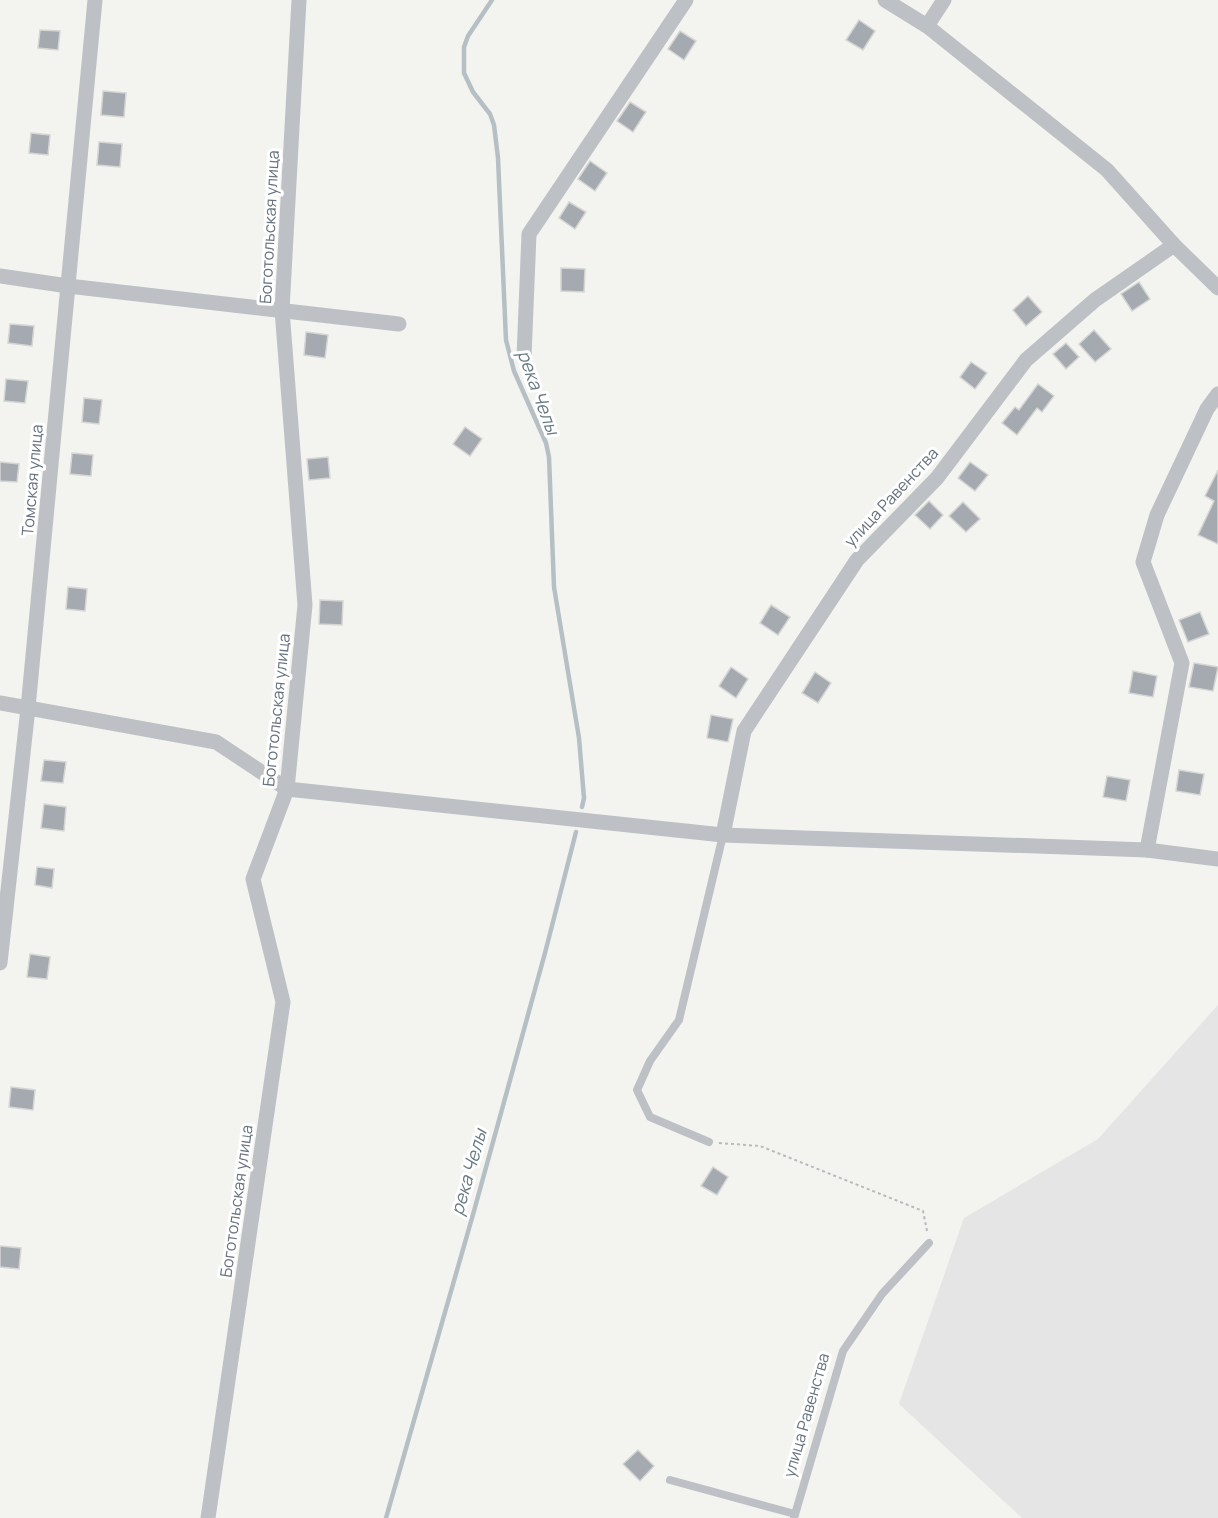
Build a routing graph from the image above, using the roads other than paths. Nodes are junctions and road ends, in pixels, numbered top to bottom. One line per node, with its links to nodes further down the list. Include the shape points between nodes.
1 (95, 0): 9 (street, Томская улица)
2 (299, 0): 11 (street, Боготольская улица)
3 (686, 0): 13 (street, via 529,234)
4 (885, 0): 6 (street)
5 (944, 0): 6 (street)
6 (927, 26): 7 (street, via 1107,170)
7 (1174, 245): 10 (street); 18 (street, улица Равенства, via 1095,300 1026,360 938,478 857,560 744,731)
8 (0, 276): 9 (street)
9 (68, 286): 11 (street); 16 (street, Томская улица)
10 (1218, 288)
11 (282, 310): 12 (street); 17 (street, Боготольская улица, via 305,605)
12 (399, 324)
13 (524, 357)
14 (1218, 394): 19 (street, via 1157,514 1143,562 1182,663)
15 (0, 703): 16 (street)
16 (28, 708): 17 (street, via 216,742); 21 (street, Томская улица)
17 (287, 789): 18 (street); 26 (street, Боготольская улица, via 253,879 283,1002)
18 (723, 835): 19 (street); 22 (lane, via 679,1020 650,1061 637,1090 650,1117)
19 (1147, 850): 20 (street)
20 (1218, 859)
21 (0, 963)
22 (709, 1142)
23 (929, 1243): 25 (lane, улица Равенства, via 882,1294 843,1351)
24 (670, 1480): 25 (lane)
25 (794, 1516)
26 (208, 1518)

